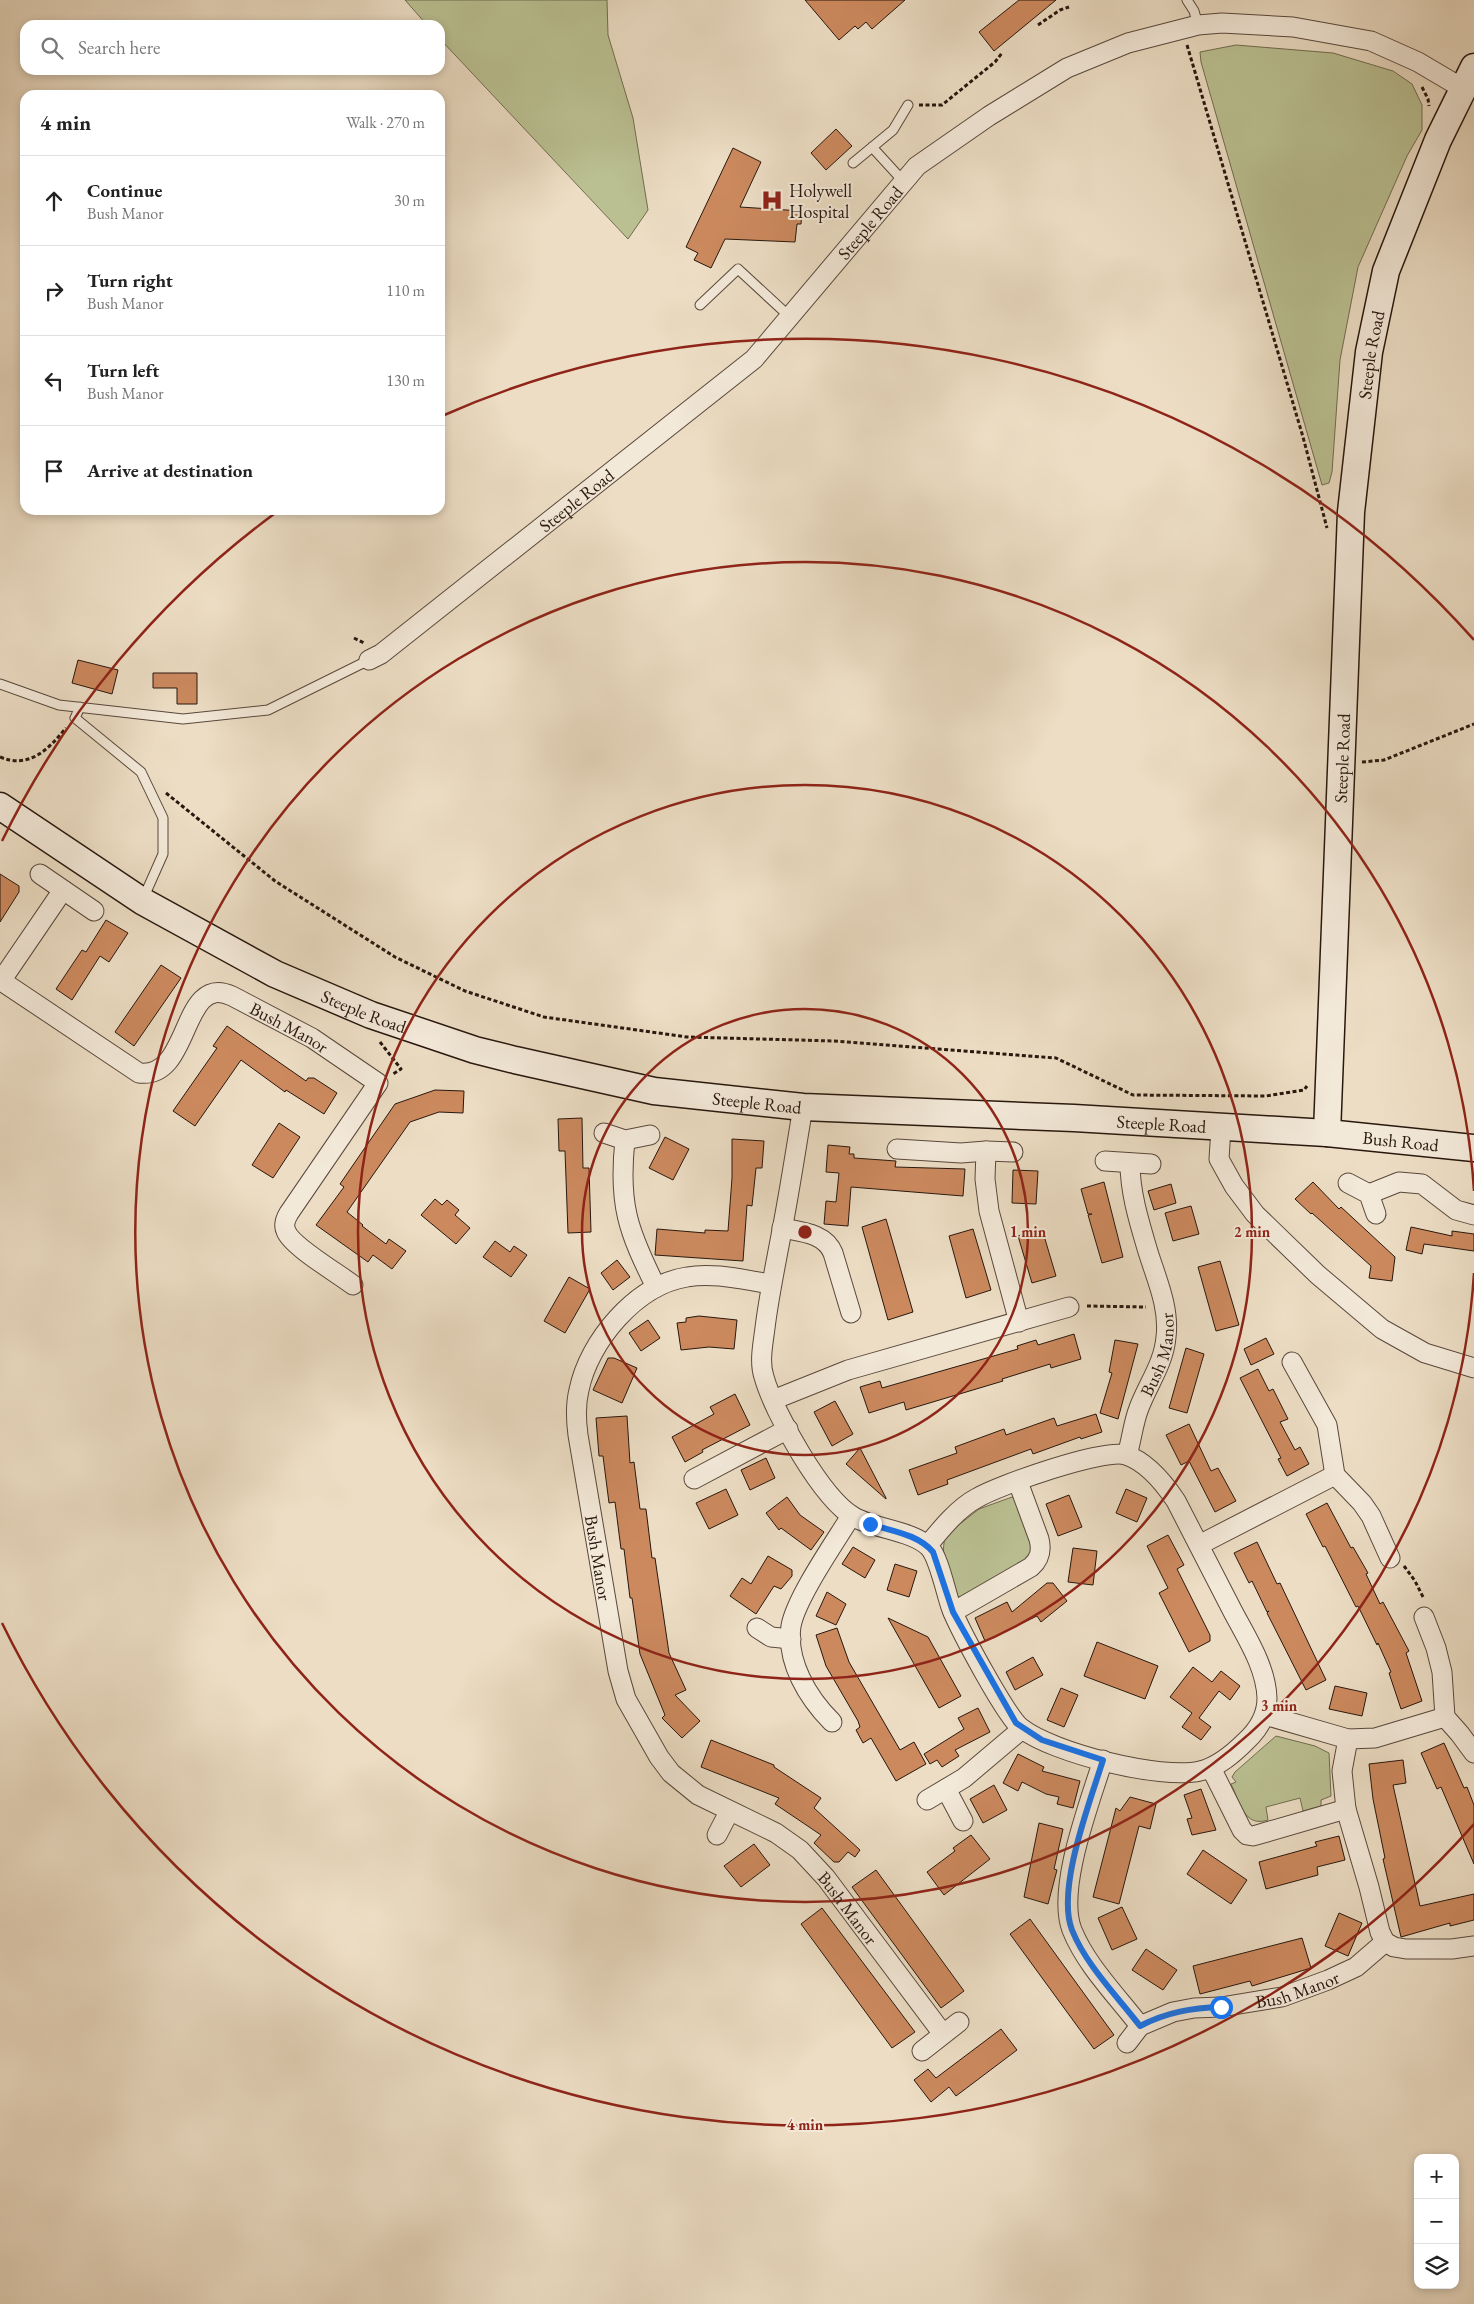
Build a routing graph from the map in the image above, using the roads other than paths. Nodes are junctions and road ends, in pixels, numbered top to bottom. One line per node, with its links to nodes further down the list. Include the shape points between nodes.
1 (1187, 0): 2 (lane, via 1194,11)
2 (1189, 34): 3 (street, Steeple Road, via 1222,24 1293,27 1371,41 1418,62); 7 (street, Steeple Road, via 1128,43 1067,68 988,116 917,166)
3 (1468, 78): 22 (main road, Steeple Road, via 1438,140 1386,271 1365,381 1349,546)
4 (908, 104): 5 (lane, via 893,130)
5 (872, 147): 6 (lane); 7 (lane)
6 (854, 163)
7 (904, 182): 9 (street, Steeple Road)
8 (700, 305): 9 (lane, via 738,269)
9 (790, 317): 10 (street, Steeple Road, via 754,360 389,648)
10 (368, 660): 12 (lane, via 268,710 183,719)
11 (0, 684): 12 (lane, via 59,705)
12 (80, 707): 16 (lane, via 75,718 140,772 163,818 163,854)
13 (0, 806): 16 (main road, Steeple Road)
14 (40, 874): 15 (street)
15 (64, 890): 17 (street); 18 (street, Bush Manor)
16 (142, 901): 19 (main road, Steeple Road, via 275,974 371,1015 475,1050 654,1091)
17 (94, 911)
18 (0, 981): 38 (street, Bush Manor, via 139,1073 154,1073 166,1066 199,1003 219,992 312,1038 378,1083 286,1220 285,1229 291,1240)
19 (803, 1107): 20 (main road, Steeple Road, via 1074,1118); 36 (street)
20 (1221, 1128): 22 (main road, Steeple Road); 44 (street, via 1219,1159 1234,1186 1255,1214 1318,1275 1382,1329 1425,1353)
21 (604, 1133): 24 (street)
22 (1327, 1133): 25 (main road, Bush Road)
23 (650, 1135): 24 (street)
24 (625, 1140): 39 (street, via 624,1206 630,1229)
25 (1474, 1148)
26 (898, 1149): 27 (street, via 961,1153)
27 (986, 1151): 28 (street); 42 (street, via 989,1211)
28 (1013, 1152)
29 (1105, 1161): 30 (street)
30 (1130, 1163): 31 (street); 47 (street, Bush Manor, via 1130,1183 1166,1321 1164,1349 1134,1423)
31 (1151, 1164)
32 (1348, 1183): 33 (street)
33 (1370, 1194): 34 (street); 35 (street, via 1399,1182 1422,1184 1456,1210)
34 (1376, 1214)
35 (1474, 1215)
36 (782, 1228): 37 (street); 41 (street, via 815,1236 828,1244)
37 (771, 1284): 39 (street, Bush Manor, via 703,1276); 45 (street, via 762,1363)
38 (353, 1285)
39 (656, 1287): 70 (street, Bush Manor, via 614,1322 592,1355 579,1389 575,1412 578,1436 618,1671 626,1699 671,1773 698,1795)
40 (1069, 1307): 42 (street)
41 (851, 1313)
42 (1019, 1322): 45 (street, via 855,1368)
43 (1292, 1362): 48 (street, via 1327,1425)
44 (1474, 1368)
45 (773, 1400): 46 (street)
46 (788, 1428): 49 (street); 51 (street, via 822,1486)
47 (1127, 1455): 50 (street, via 1082,1460); 53 (street, via 1150,1471 1169,1491)
48 (1335, 1475): 53 (street); 54 (street, via 1366,1509)
49 (694, 1479)
50 (1018, 1482): 52 (street, via 971,1501); 55 (street, via 1039,1539 1039,1558 1031,1567)
51 (851, 1516): 52 (street); 58 (street, via 800,1604)
52 (928, 1545): 55 (street, via 937,1560)
53 (1199, 1545): 59 (street, via 1262,1671 1267,1694)
54 (1390, 1558)
55 (953, 1612): 62 (street, via 999,1696)
56 (1424, 1617): 60 (street, via 1442,1672)
57 (757, 1628): 58 (street, via 771,1637)
58 (791, 1639): 61 (street, via 803,1682 813,1701)
59 (1265, 1715): 63 (street); 66 (street, via 1243,1745)
60 (1445, 1717): 63 (street, via 1374,1738); 64 (street)
61 (832, 1722)
62 (1022, 1729): 65 (street, via 1042,1740); 67 (street, via 990,1758)
63 (1348, 1739): 69 (street, via 1342,1771)
64 (1474, 1754)
65 (1103, 1760): 66 (street, via 1168,1774); 76 (street, via 1075,1858 1067,1904 1069,1920 1079,1943)
66 (1212, 1768): 69 (street, via 1247,1835)
67 (946, 1789): 68 (street); 71 (street)
68 (927, 1800)
69 (1346, 1809): 73 (street)
70 (729, 1812): 72 (street); 77 (street, Bush Manor, via 776,1833 814,1864)
71 (963, 1820)
72 (717, 1835)
73 (1385, 1942): 74 (street, via 1406,1949); 76 (street, Bush Manor, via 1356,1967 1282,1997 1173,2012)
74 (1474, 1946)
75 (959, 2022): 77 (street)
76 (1140, 2026): 78 (street, Bush Manor)
77 (943, 2034): 79 (street)
78 (1127, 2043)
79 (922, 2051)

